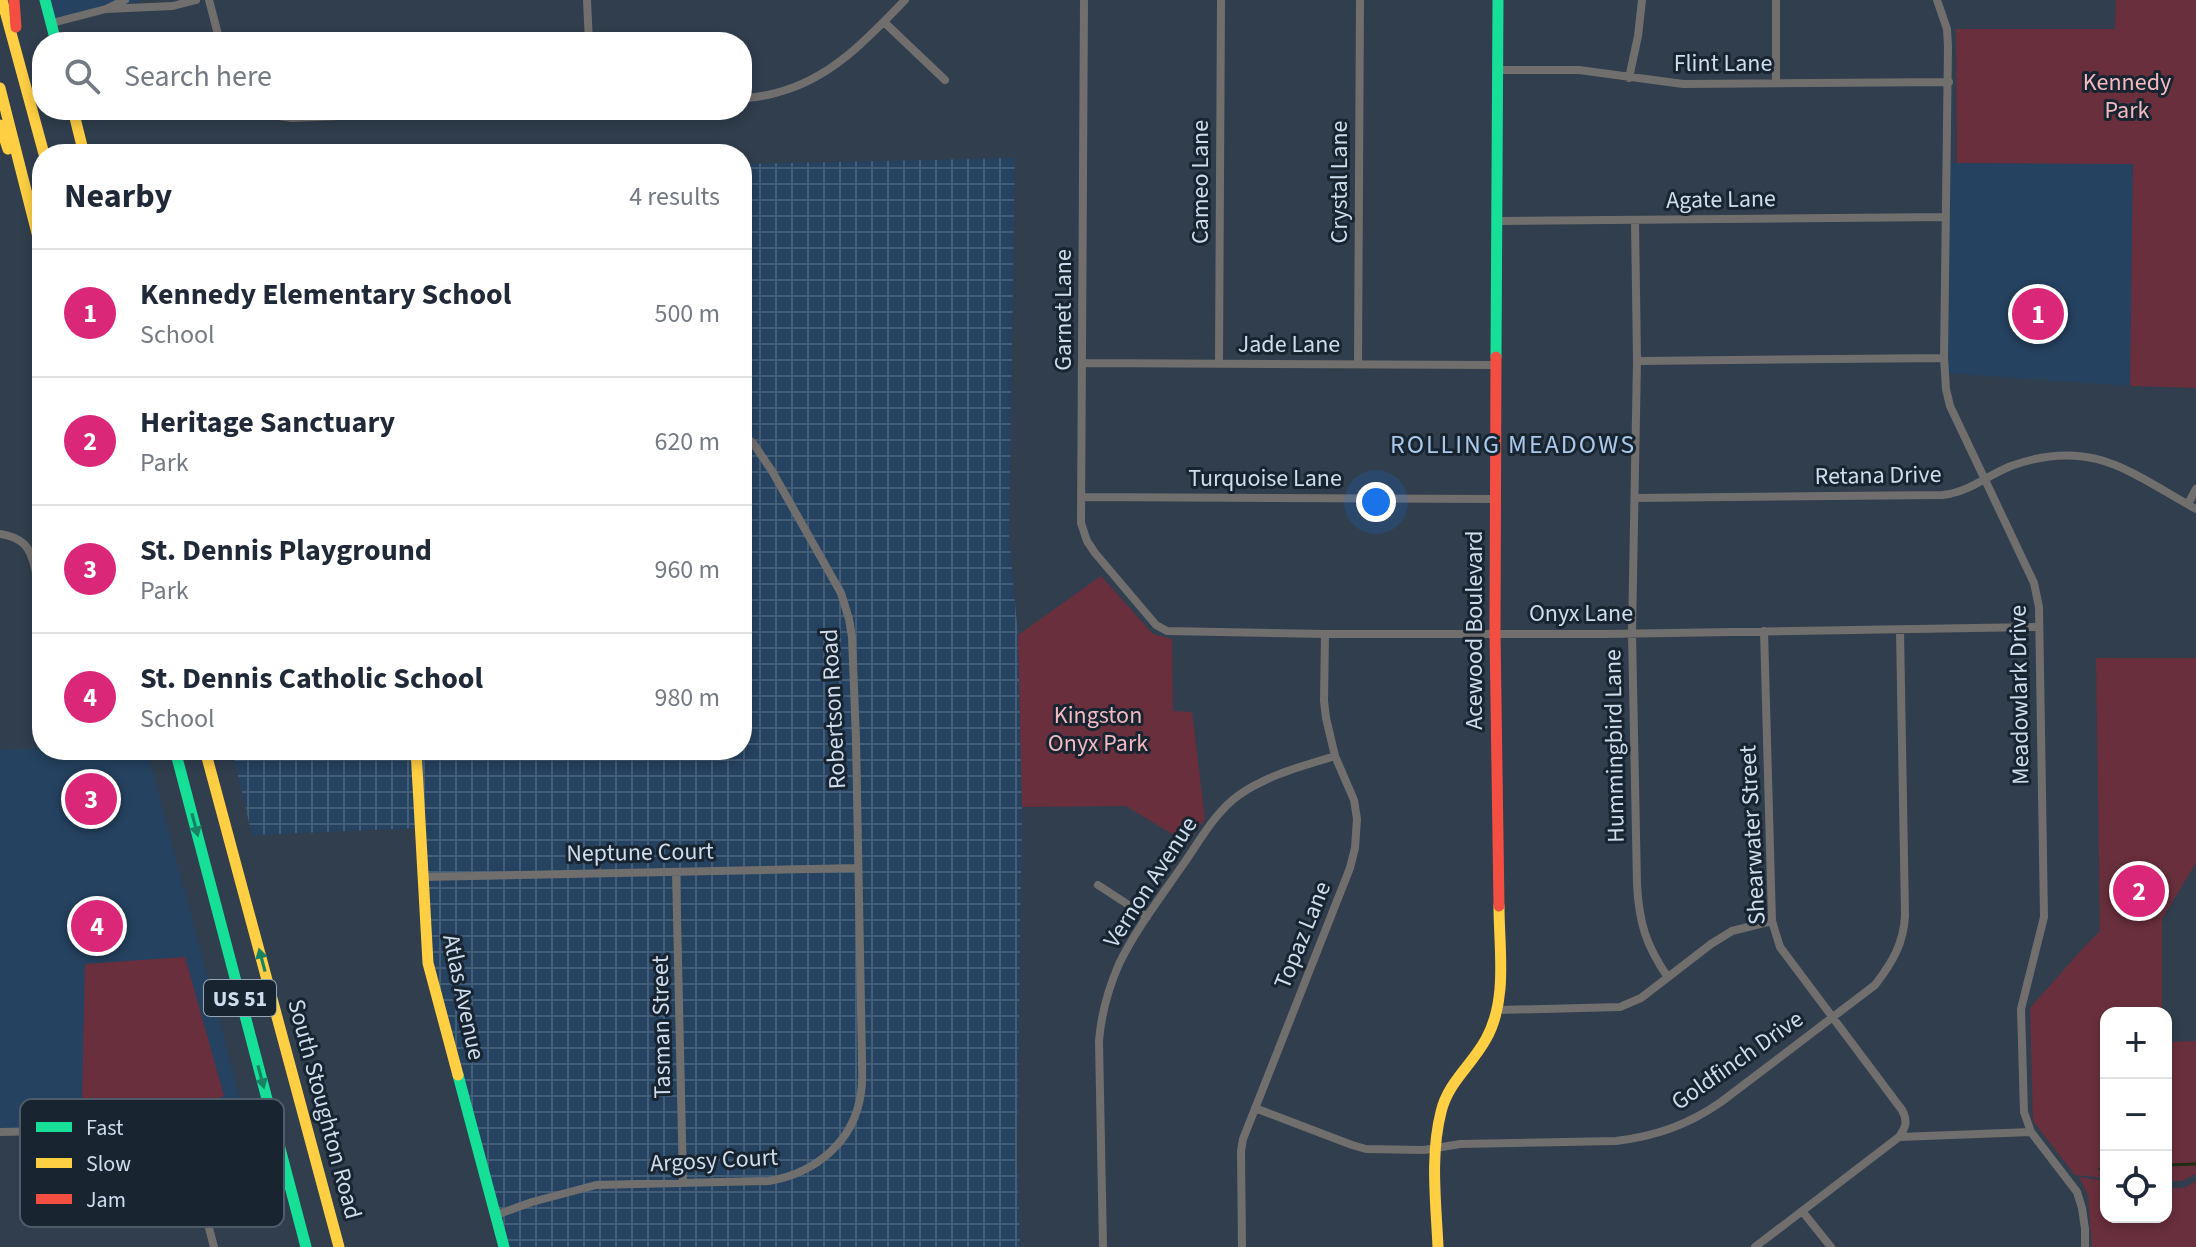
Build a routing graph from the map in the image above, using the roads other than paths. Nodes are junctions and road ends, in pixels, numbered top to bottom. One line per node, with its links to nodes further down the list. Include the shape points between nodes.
1 (2, 0): 22 (street)
2 (14, 0): 22 (street)
3 (45, 0): 18 (street)
4 (125, 0): 16 (street)
5 (196, 0): 16 (street)
6 (209, 0): 20 (street)
7 (587, 0): 21 (street)
8 (905, 0): 17 (street)
9 (1084, 0): 43 (street, Garnet Lane)
10 (1221, 0): 44 (street, Cameo Lane)
11 (1360, 0): 45 (street, Crystal Lane)
12 (1498, 0): 23 (street, Acewood Boulevard)
13 (1642, 0): 24 (street)
14 (1776, 0): 27 (street)
15 (1937, 0): 26 (street, Meadowlark Drive, via 1947,29)
16 (106, 9): 18 (street)
17 (884, 22): 25 (street); 29 (street, via 838,65 780,92)
18 (52, 23): 19 (street)
19 (54, 32)
20 (217, 32)
21 (589, 32)
22 (21, 66): 30 (street)
23 (1498, 70): 24 (street, Flint Lane, via 1579,70); 39 (street, Acewood Boulevard)
24 (1629, 78): 27 (street, Flint Lane, via 1683,84)
25 (945, 80)
26 (1949, 82): 27 (street, Flint Lane); 37 (street, Meadowlark Drive)
27 (1776, 83)
28 (0, 88): 36 (street)
29 (752, 97)
30 (32, 108)
31 (35, 120): 34 (street)
32 (76, 120): 35 (street)
33 (0, 125): 40 (street)
34 (41, 144)
35 (82, 144)
36 (32, 213)
37 (1946, 217): 38 (street, Agate Lane); 41 (street, Meadowlark Drive)
38 (1635, 220): 39 (street, Agate Lane); 42 (street, Hummingbird Lane)
39 (1497, 221): 46 (street, Acewood Boulevard)
40 (32, 222)
41 (1944, 358): 42 (street); 48 (street, Meadowlark Drive, via 1950,406)
42 (1637, 361): 51 (street, Hummingbird Lane)
43 (1082, 363): 44 (street, Jade Lane); 50 (street, Garnet Lane)
44 (1219, 363): 45 (street, Jade Lane)
45 (1358, 364): 46 (street, Jade Lane)
46 (1495, 365): 52 (street, Acewood Boulevard)
47 (752, 442): 67 (street, Robertson Road, via 846,605 852,637)
48 (1983, 479): 51 (street, Retana Drive, via 1943,495); 53 (street, Retana Drive, via 2036,457 2068,454 2122,466); 57 (street, Meadowlark Drive, via 2034,583)
49 (2196, 489): 53 (street)
50 (1082, 497): 52 (street, Turquoise Lane); 56 (street, Garnet Lane, via 1087,541)
51 (1635, 498): 61 (street, Hummingbird Lane)
52 (1495, 499): 60 (street, Acewood Boulevard)
53 (2192, 506)
54 (0, 534): 55 (street, via 24,544)
55 (32, 561)
56 (1135, 603): 62 (street, Onyx Lane, via 1167,631)
57 (2038, 627): 58 (street, Onyx Lane); 80 (street, Meadowlark Drive, via 2044,917 2021,1009 2024,1112)
58 (1900, 630): 59 (street, Onyx Lane); 75 (street, Goldfinch Drive, via 1905,930 1892,963 1875,985)
59 (1764, 631): 61 (street, Onyx Lane); 72 (street, Shearwater Street)
60 (1495, 633): 61 (street, Onyx Lane); 62 (street, Onyx Lane); 74 (street, Acewood Boulevard)
61 (1632, 633): 73 (street, Hummingbird Lane, via 1638,910)
62 (1325, 634): 63 (street, Topaz Lane, via 1324,701)
63 (1335, 756): 71 (street, Vernon Avenue, via 1263,780 1227,804); 77 (street, Topaz Lane, via 1354,800 1355,848)
64 (178, 760): 76 (street, US 51, one-way to 76)
65 (208, 760): 91 (street, South Stoughton Road / US 51, one-way to 65)
66 (417, 760): 69 (street, Atlas Avenue)
67 (858, 868): 68 (street, Neptune Court); 84 (street, Argosy Court, via 862,1082 852,1122 828,1154 788,1177)
68 (676, 872): 69 (street, Neptune Court); 84 (street, Tasman Street)
69 (423, 877): 86 (street, Atlas Avenue, via 428,963)
70 (1098, 885): 71 (street)
71 (1147, 917): 93 (street, Vernon Avenue, via 1118,966 1100,1030)
72 (1772, 921): 73 (street, via 1732,931); 75 (street, Shearwater Street, via 1780,947)
73 (1667, 976): 74 (street, via 1620,1007)
74 (1499, 1010): 82 (street, Acewood Boulevard, via 1491,1034 1447,1092)
75 (1832, 1018): 81 (street, Shearwater Street, via 1902,1110 1906,1122); 82 (street, Goldfinch Drive, via 1721,1102 1670,1130 1616,1141)
76 (267, 1099)
77 (1255, 1108): 82 (street, Goldfinch Drive, via 1366,1149); 94 (street, Topaz Lane, via 1241,1151)
78 (0, 1132): 79 (street)
79 (20, 1132)
80 (2031, 1132): 81 (street); 97 (street, Meadowlark Drive, via 2077,1192)
81 (1899, 1137): 85 (street)
82 (1435, 1147): 88 (street, Acewood Boulevard)
83 (284, 1164): 90 (street, US 51, one-way to 90)
84 (683, 1182): 86 (street, Argosy Court, via 596,1185)
85 (1802, 1211): 95 (street); 96 (street)
86 (496, 1215): 92 (street, Atlas Avenue)
87 (209, 1227): 89 (street)
88 (1437, 1245)
89 (214, 1247)
90 (306, 1247)
91 (342, 1247)
92 (504, 1247)
93 (1103, 1247)
94 (1242, 1247)
95 (1755, 1247)
96 (1831, 1247)
97 (2085, 1247)

